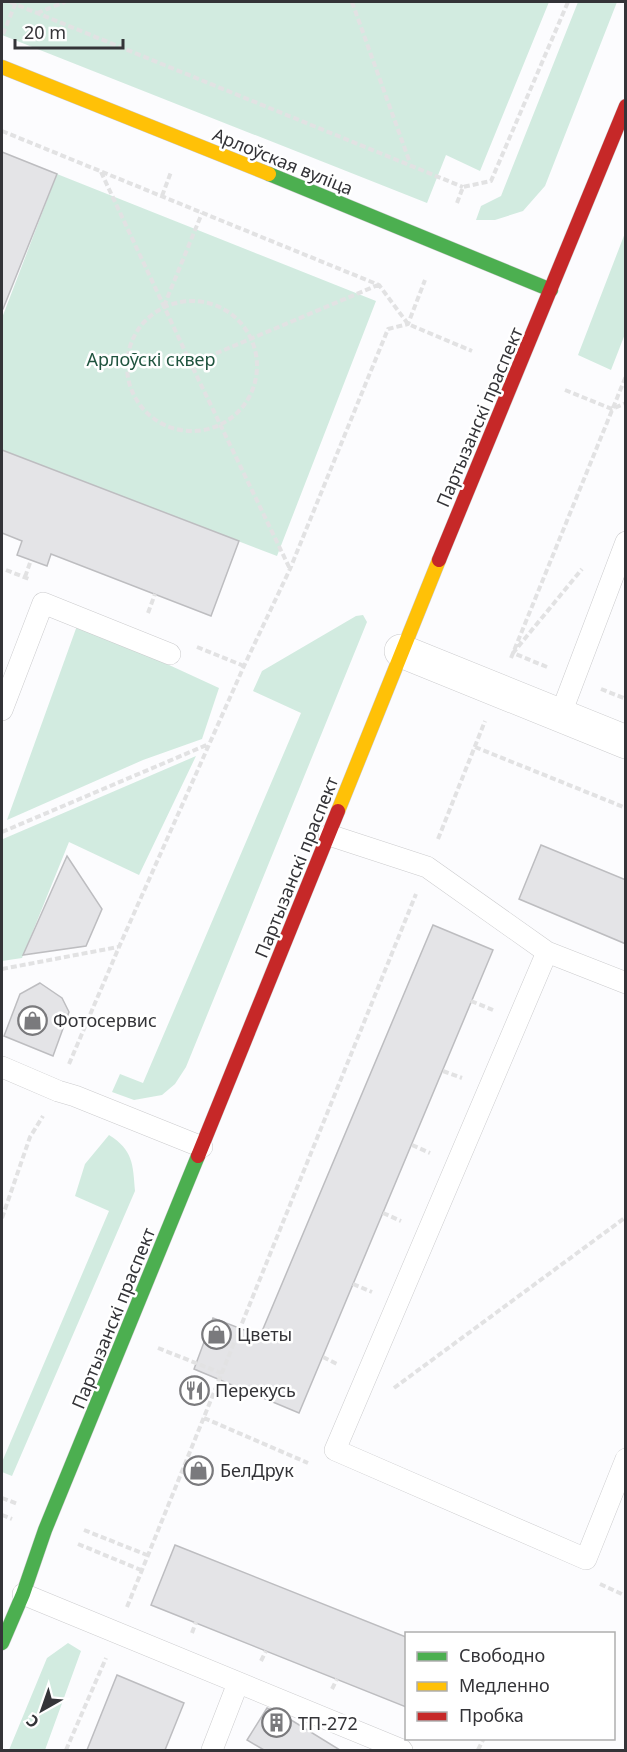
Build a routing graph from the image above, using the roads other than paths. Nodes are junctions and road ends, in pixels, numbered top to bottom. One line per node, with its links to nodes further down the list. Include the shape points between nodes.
1 (2, 67): 3 (main road, Арлоўская вуліца)
2 (626, 106): 3 (main road, Партызанскі праспект)
3 (550, 290): 5 (main road, Партызанскі праспект)
4 (626, 542): 8 (lane)
5 (401, 651): 8 (street); 10 (main road, Партызанскі праспект)
6 (170, 654): 7 (lane, via 43,603)
7 (2, 710)
8 (560, 716): 9 (street)
9 (626, 742)
10 (329, 835): 11 (lane, via 427,867); 14 (main road, Партызанскі праспект)
11 (547, 952): 12 (lane); 15 (lane, via 335,1450 586,1559)
12 (626, 983)
13 (2, 1067): 14 (lane)
14 (202, 1147): 16 (main road, Партызанскі праспект, via 45,1530)
15 (626, 1459)
16 (23, 1594): 17 (main road, Партызанскі праспект); 18 (lane)
17 (2, 1643)
18 (238, 1683): 19 (lane); 20 (lane)
19 (212, 1750)
20 (402, 1750)

